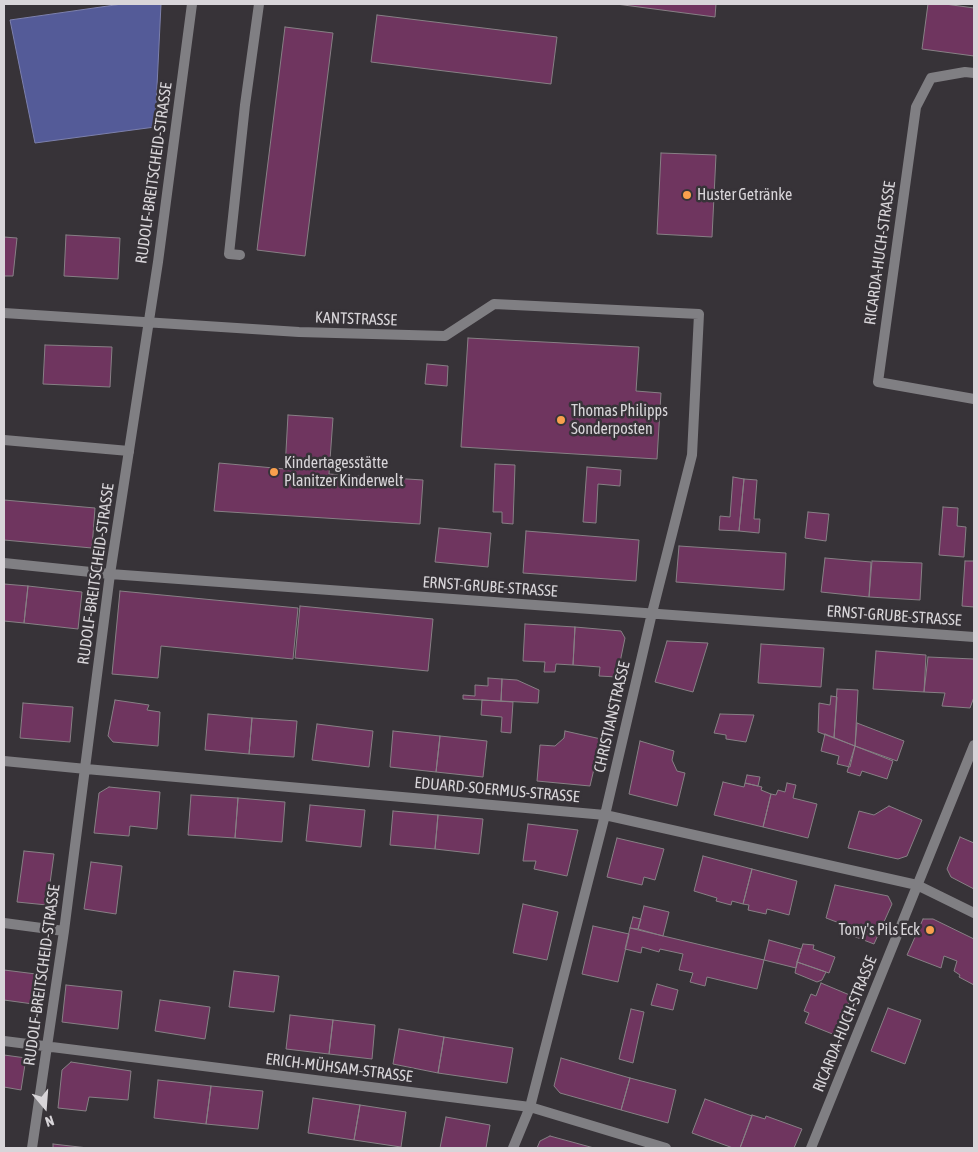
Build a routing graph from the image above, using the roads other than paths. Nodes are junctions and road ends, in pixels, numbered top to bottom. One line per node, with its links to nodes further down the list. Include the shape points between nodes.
1 (192, 4): 7 (street, RUDOLF-BREITSCHEID-STRASSE)
2 (258, 4): 4 (street, via 229,254)
3 (974, 74): 8 (street, RICARDA-HUCH-STRASSE, via 965,72 930,78 916,107 878,382)
4 (240, 255)
5 (4, 313): 7 (street, KANTSTRASSE)
6 (699, 314): 7 (street, KANTSTRASSE, via 494,304 445,336); 13 (street, CHRISTIANSTRASSE, via 692,455)
7 (148, 323): 10 (street, RUDOLF-BREITSCHEID-STRASSE)
8 (974, 399)
9 (4, 440): 10 (street)
10 (128, 451): 12 (street, RUDOLF-BREITSCHEID-STRASSE)
11 (4, 563): 12 (street, ERNST-GRUBE-STRASSE)
12 (110, 574): 13 (street, ERNST-GRUBE-STRASSE); 17 (street, RUDOLF-BREITSCHEID-STRASSE)
13 (652, 613): 14 (street, ERNST-GRUBE-STRASSE); 18 (street, CHRISTIANSTRASSE)
14 (974, 637)
15 (974, 745): 19 (street, RICARDA-HUCH-STRASSE)
16 (4, 761): 17 (street, EDUARD-SOERMUS-STRASSE)
17 (86, 769): 18 (street, EDUARD-SOERMUS-STRASSE); 22 (street, RUDOLF-BREITSCHEID-STRASSE)
18 (605, 815): 19 (street, EDUARD-SOERMUS-STRASSE); 25 (street, CHRISTIANSTRASSE)
19 (917, 885): 20 (street, EDUARD-SOERMUS-STRASSE); 29 (street, RICARDA-HUCH-STRASSE)
20 (974, 913)
21 (4, 923): 22 (street)
22 (64, 931): 24 (street, RUDOLF-BREITSCHEID-STRASSE)
23 (4, 1041): 24 (street, ERICH-MÜHSAM-STRASSE)
24 (46, 1046): 25 (street, ERICH-MÜHSAM-STRASSE); 26 (street, RUDOLF-BREITSCHEID-STRASSE)
25 (530, 1107): 27 (street, CHRISTIANSTRASSE); 28 (street, ERICH-MÜHSAM-STRASSE)
26 (32, 1148)
27 (513, 1148)
28 (666, 1148)
29 (811, 1148)

